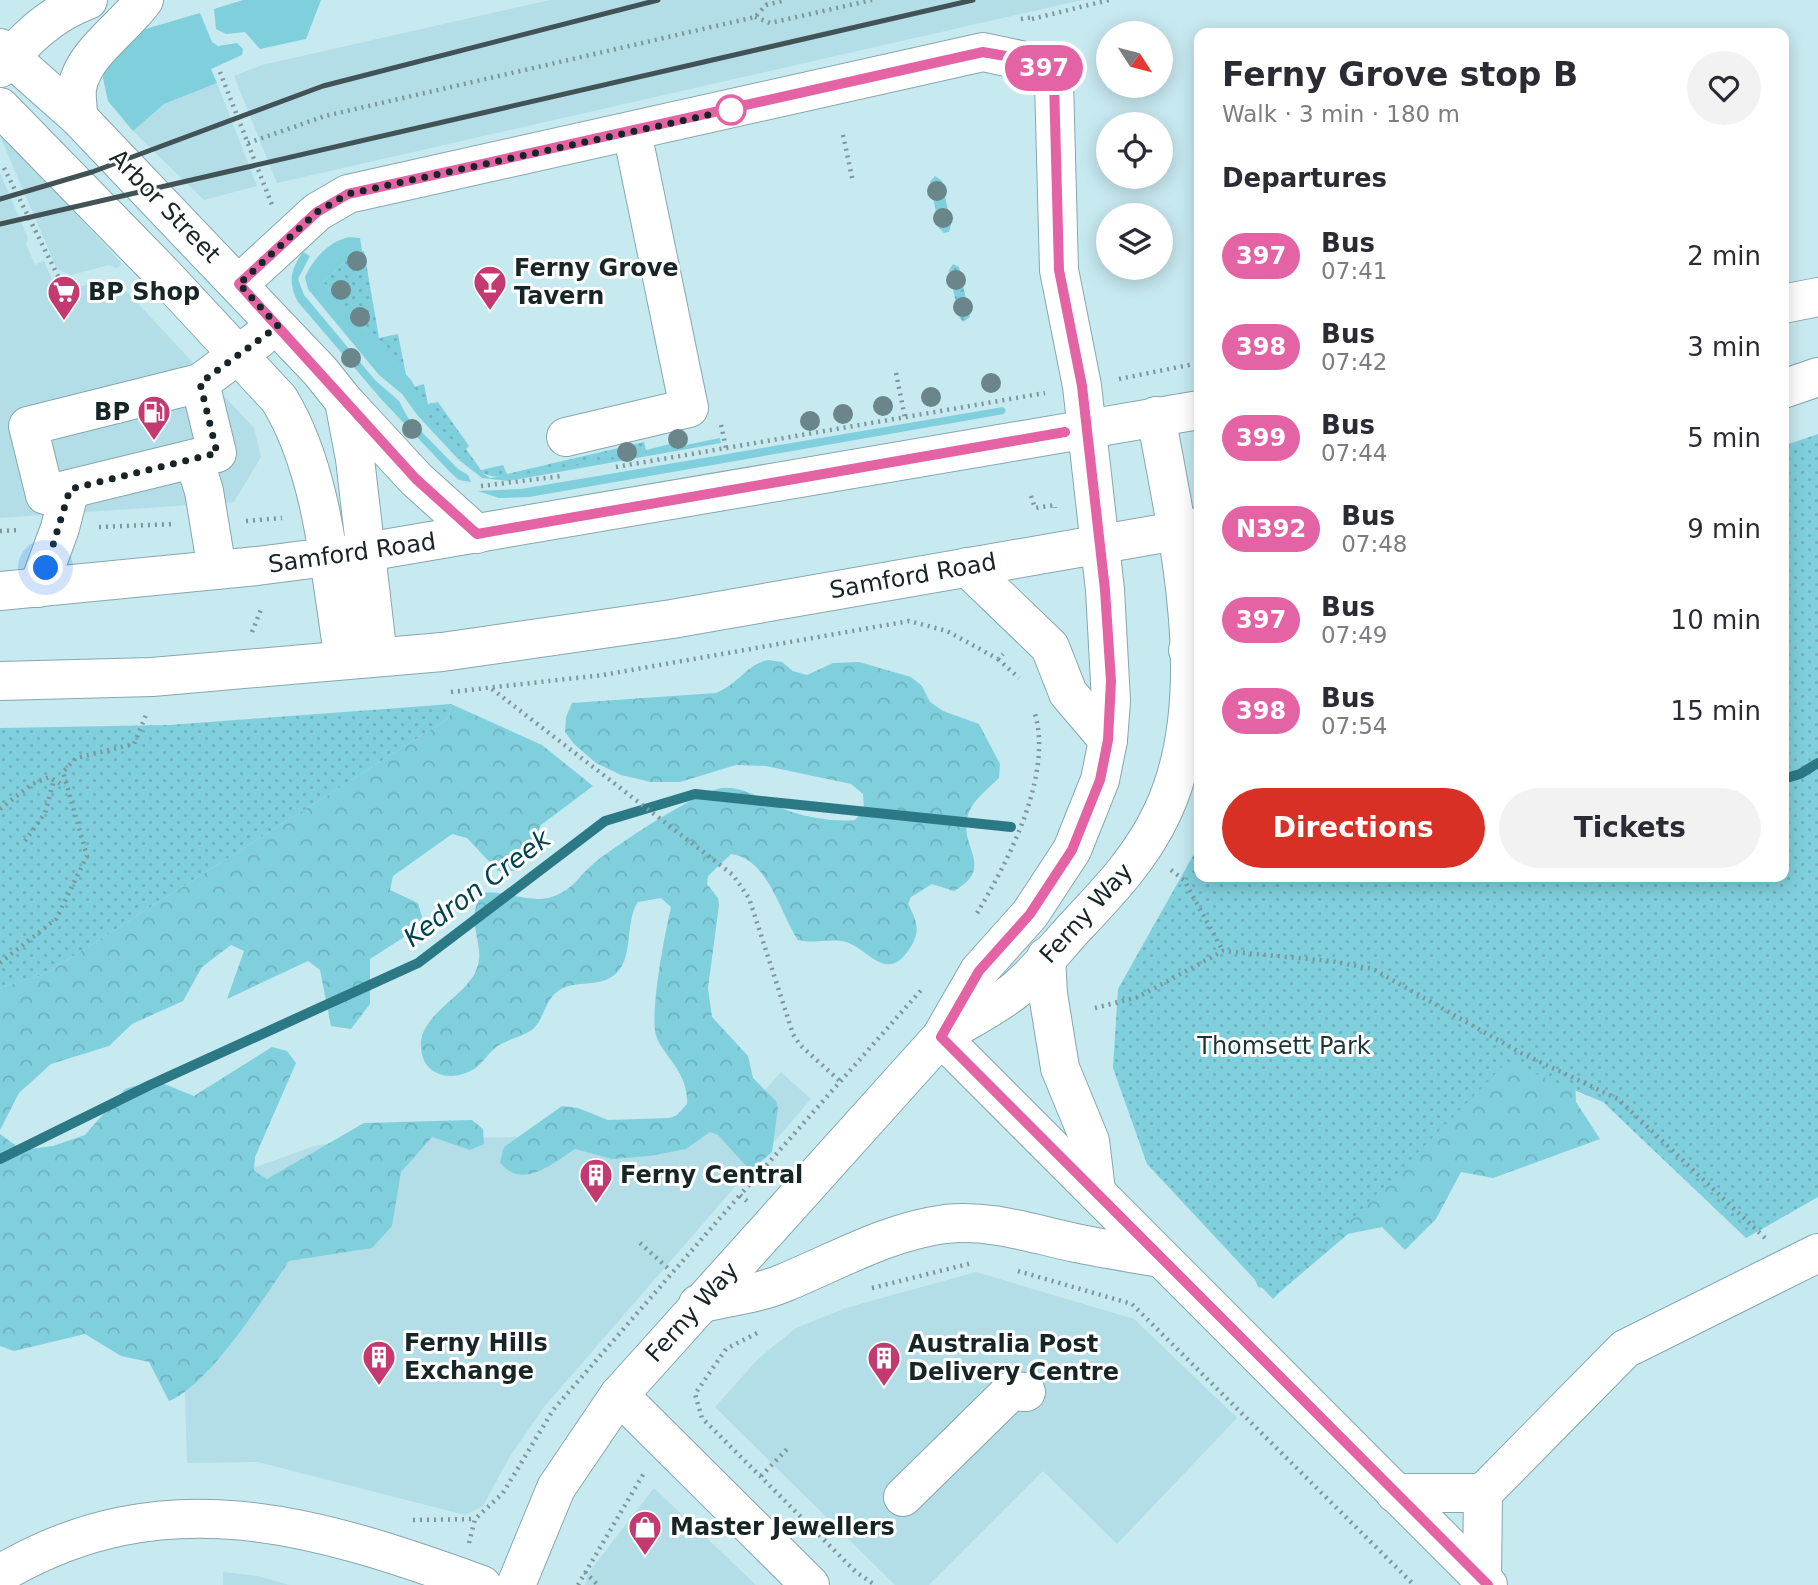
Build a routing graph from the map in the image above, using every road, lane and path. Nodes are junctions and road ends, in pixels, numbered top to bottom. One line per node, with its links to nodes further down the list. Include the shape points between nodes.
1 (88, 0): 8 (street, via 58,13)
2 (144, 0): 11 (street, via 128,22 101,44 83,71 77,88)
3 (786, 0): 6 (path, via 766,5)
4 (872, 0): 6 (path, via 770,23)
5 (1109, 0): 7 (path, via 1034,17)
6 (755, 17): 14 (path, via 325,116)
7 (1026, 28)
8 (3, 58): 11 (street, Arbor Street)
9 (220, 72): 14 (path)
10 (0, 107): 23 (street, Arbor Street)
11 (78, 117): 19 (street, Arbor Street)
12 (632, 132): 19 (street, Ferny Way, via 348,194 317,212); 33 (street, Ferny Way, via 983,52 1039,64 1054,81 1059,270); 34 (street, via 689,408)
13 (843, 135): 16 (path)
14 (248, 143): 17 (path)
15 (0, 161): 18 (path)
16 (853, 182)
17 (271, 202)
18 (60, 280)
19 (239, 284): 22 (street, Arbor Street)
20 (1818, 297): 21 (street)
21 (1789, 303)
22 (278, 326): 23 (street); 29 (street, Arbor Street)
23 (239, 354): 26 (street); 50 (street, Arbor Street, via 294,423 313,481)
24 (896, 373): 32 (path)
25 (1818, 377): 27 (street)
26 (200, 383): 35 (street, via 217,453); 39 (street, via 28,426 45,495)
27 (1789, 387)
28 (1014, 400): 32 (path)
29 (344, 401): 47 (street, Arbor Street, via 416,479); 49 (street)
30 (1194, 411): 31 (street, Samford Road)
31 (1156, 416): 33 (street, Samford Road); 45 (street, Ferny Way)
32 (905, 418): 36 (path)
33 (1087, 428): 47 (street, Samford Road); 48 (street, Ferny Way)
34 (565, 436)
35 (194, 459): 39 (street); 43 (street)
36 (603, 469)
37 (576, 474): 38 (path)
38 (485, 485)
39 (70, 489): 44 (street)
40 (1031, 496): 41 (path, via 1035,508 1055,505)
41 (1057, 514)
42 (252, 521): 43 (path)
43 (210, 523): 44 (path); 52 (street)
44 (60, 528): 46 (path); 53 (street)
45 (1188, 529): 48 (street, Samford Road); 57 (street, Ferny Way)
46 (0, 530)
47 (477, 534): 49 (street, Samford Road)
48 (1099, 543): 51 (street, Samford Road); 65 (street, Ferny Way, via 1111,662)
49 (366, 552): 50 (street, Samford Road); 59 (street)
50 (327, 558): 52 (street, Samford Road); 59 (street, Arbor Street)
51 (967, 567): 59 (street, Samford Road, via 672,619 442,652); 65 (street, via 1050,647 1068,693)
52 (217, 570): 53 (street, Samford Road)
53 (38, 588): 54 (street, Samford Road)
54 (0, 590)
55 (262, 607): 56 (path)
56 (251, 635)
57 (1193, 644): 73 (street, Ferny Way, via 1186,735 1162,813 1113,888)
58 (1011, 645): 60 (path)
59 (361, 658): 61 (street, Samford Road, via 152,677)
60 (998, 659): 62 (path); 75 (path, via 947,631 909,621 603,676 492,688 733,876 749,898 793,1034 842,1083)
61 (0, 681)
62 (1022, 683)
63 (1035, 713): 71 (path, via 1039,725 1037,763 1029,806 1012,851)
64 (147, 715): 67 (path, via 134,744 76,758 63,772)
65 (1108, 740): 77 (street, Ferny Way, via 1100,780 1072,850 1030,914 979,971)
66 (54, 780): 67 (path); 68 (path, via 49,777 32,784); 69 (path, via 45,813)
67 (65, 786): 74 (path, via 87,856 56,919)
68 (0, 809)
69 (25, 841)
70 (1169, 869): 72 (path, via 1184,880)
71 (970, 925)
72 (1223, 951): 76 (path, via 1138,998); 81 (path, via 1373,968 1521,1053 1618,1099 1764,1238)
73 (1046, 957): 77 (street, Ferny Way, via 1014,991); 78 (street, via 1060,1068 1090,1140)
74 (0, 963)
75 (925, 984)
76 (1095, 1008)
77 (941, 1037): 78 (street); 86 (street, Ferny Way)
78 (1096, 1190): 80 (street)
79 (640, 1243): 84 (path)
80 (1160, 1258): 86 (street, via 1031,1231 947,1224 861,1248 785,1283); 93 (street)
81 (1812, 1258): 94 (street, via 1625,1349)
82 (981, 1261): 85 (path)
83 (1006, 1268): 105 (path, via 1132,1304)
84 (671, 1271)
85 (867, 1289)
86 (698, 1304): 89 (street, Ferny Way)
87 (761, 1331): 92 (path, via 726,1349 695,1394 702,1418)
88 (1026, 1392): 95 (street, via 1011,1391)
89 (619, 1395): 100 (street, Ferny Way, via 556,1488); 103 (street)
90 (789, 1447): 92 (path)
91 (645, 1470): 96 (path)
92 (761, 1476): 104 (path, via 856,1572)
93 (1395, 1493): 94 (street); 98 (street)
94 (1483, 1493): 98 (street)
95 (903, 1497)
96 (585, 1572): 101 (path); 102 (path)
97 (0, 1574): 99 (street, via 26,1558 105,1529 172,1518 216,1517 334,1536)
98 (1485, 1582)
99 (482, 1585)
100 (516, 1585)
101 (578, 1585)
102 (598, 1585)
103 (810, 1585)
104 (875, 1585)
105 (1414, 1585)

